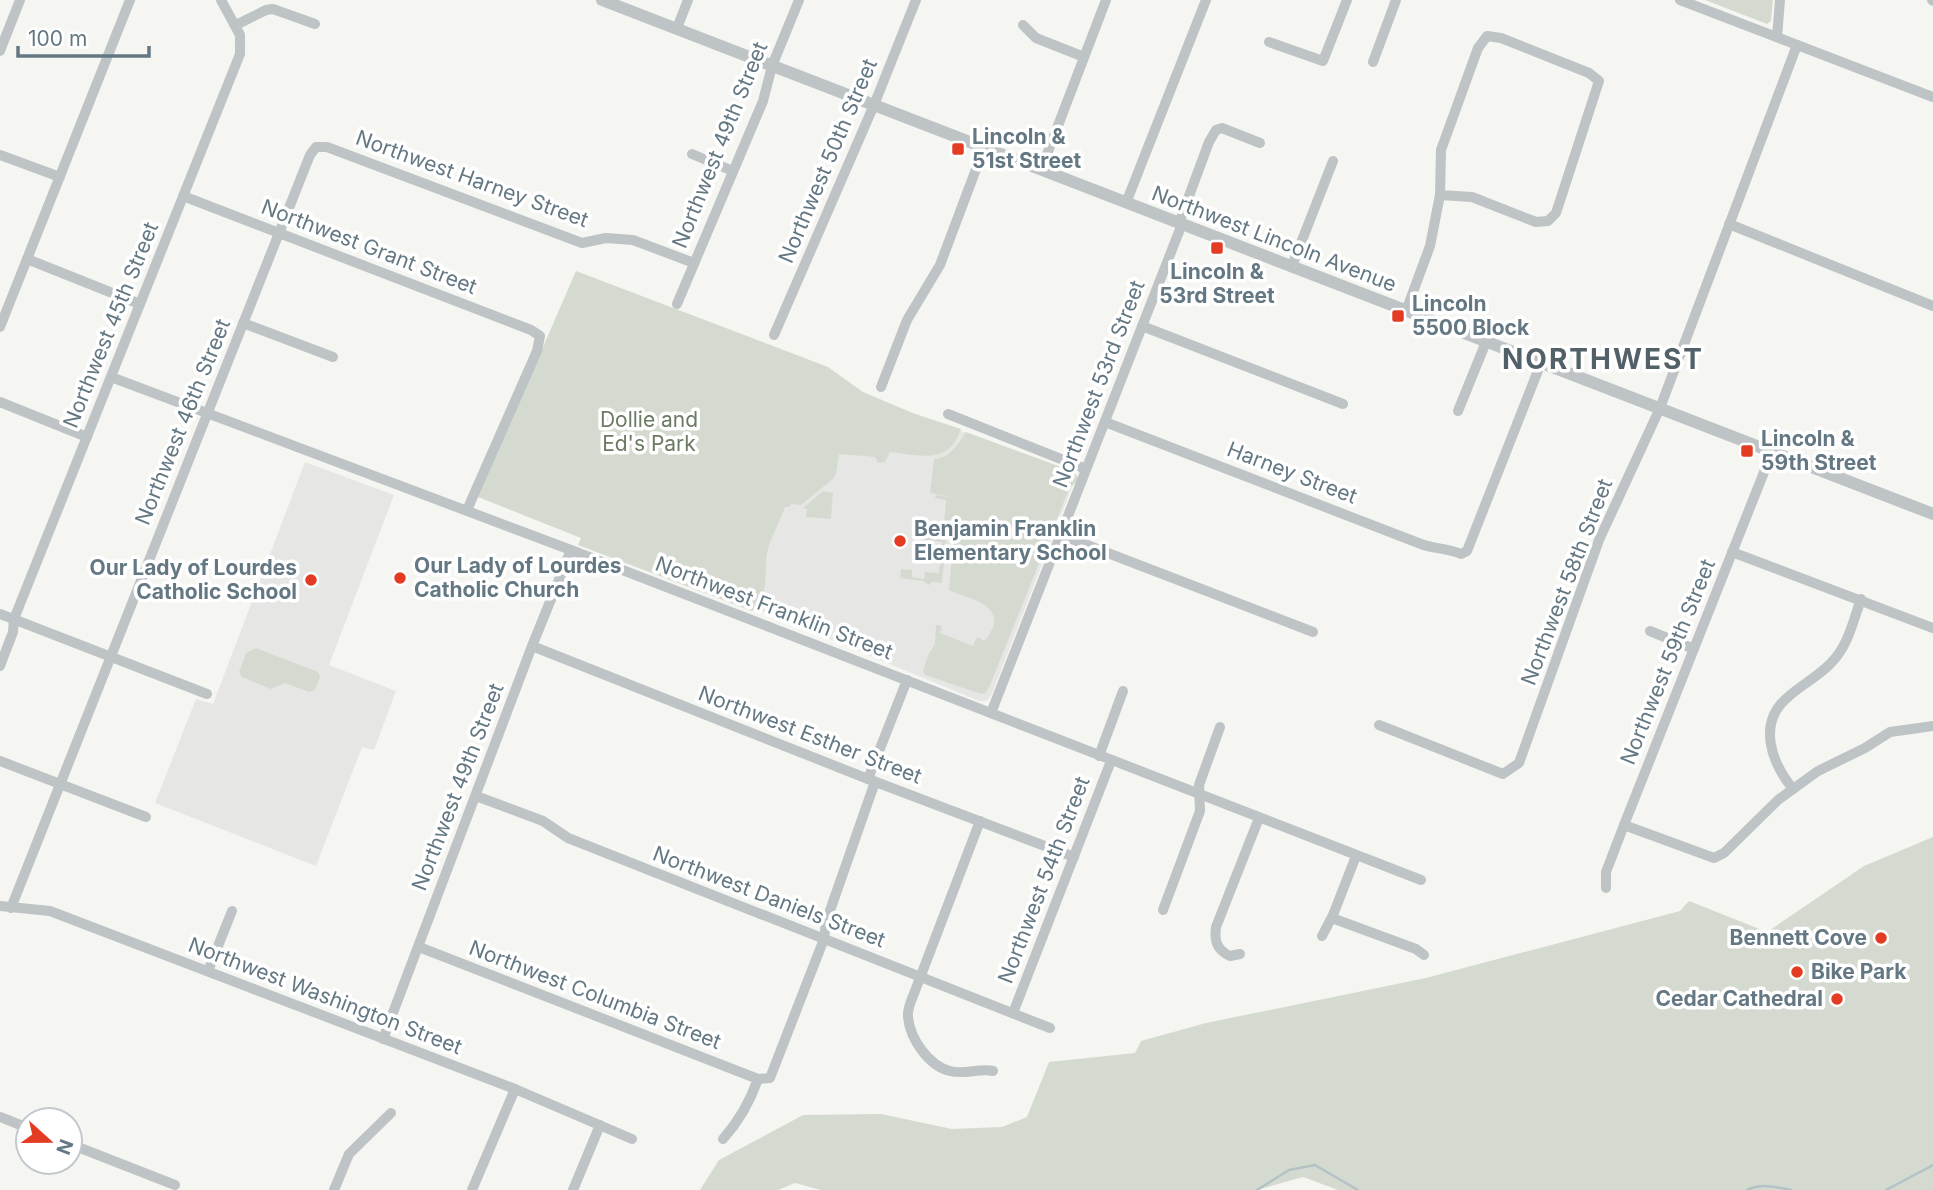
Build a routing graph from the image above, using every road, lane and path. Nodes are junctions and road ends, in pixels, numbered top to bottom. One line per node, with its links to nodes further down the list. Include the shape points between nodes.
1 (20, 0): 21 (street)
2 (131, 0): 35 (street)
3 (221, 0): 15 (street, Northwest 45th Street)
4 (602, 0): 17 (street, Northwest Lincoln Avenue)
5 (688, 0): 17 (street)
6 (799, 0): 24 (street, Northwest 49th Street)
7 (916, 0): 26 (street, Northwest 50th Street)
8 (1106, 0): 22 (street)
9 (1206, 0): 38 (street)
10 (1347, 0): 19 (street, via 1323,61)
11 (1396, 0): 23 (street)
12 (1680, 0): 18 (street)
13 (1780, 0): 18 (street)
14 (315, 24): 15 (street, via 273,9)
15 (236, 25): 37 (street, Northwest 45th Street, via 240,54)
16 (1023, 25): 22 (street, via 1036,38)
17 (677, 29): 24 (street, Northwest Lincoln Avenue)
18 (1777, 37): 20 (street)
19 (1269, 41)
20 (1797, 45): 25 (street); 40 (street, Northwest 58th Street)
21 (0, 51)
22 (1084, 57): 33 (street)
23 (1373, 62)
24 (772, 66): 26 (street, Northwest Lincoln Avenue); 34 (street, Northwest 49th Street, via 763,101)
25 (1933, 97)
26 (874, 106): 29 (street, Northwest Lincoln Avenue); 52 (street, Northwest 50th Street)
27 (1260, 143): 39 (street, Northwest 53rd Street, via 1222,128 1216,130)
28 (316, 147): 41 (street, Northwest 46th Street); 43 (street, Northwest Harney Street, via 327,147 582,243 606,238 633,240)
29 (984, 148): 33 (street, Northwest Lincoln Avenue); 57 (street, via 940,265 907,320)
30 (692, 154): 34 (street)
31 (0, 155): 35 (street)
32 (1333, 161): 44 (street)
33 (1041, 170): 38 (street, Northwest Lincoln Avenue)
34 (733, 171): 43 (street, Northwest 49th Street)
35 (60, 177): 42 (street)
36 (1440, 195): 36 (street, via 1441,150 1478,48 1487,36 1589,73 1599,81 1556,213 1548,221 1536,222 1472,197); 48 (street, via 1430,246)
37 (183, 196): 41 (street, Northwest Grant Street); 45 (street, Northwest 45th Street)
38 (1126, 203): 39 (street, Northwest Lincoln Avenue)
39 (1180, 224): 44 (street, Northwest Lincoln Avenue); 50 (street, Northwest 53rd Street)
40 (1729, 224): 47 (street); 60 (street, Northwest 58th Street)
41 (279, 233): 49 (street, Northwest 46th Street); 68 (street, Northwest Grant Street, via 540,336)
42 (27, 259): 45 (street); 51 (street)
43 (694, 263): 46 (street, Northwest 49th Street)
44 (1292, 266): 48 (street, Northwest Lincoln Avenue)
45 (140, 304): 56 (street, Northwest 45th Street)
46 (677, 304)
47 (1933, 306)
48 (1406, 311): 53 (street, Northwest Lincoln Avenue)
49 (243, 323): 54 (street); 62 (street, Northwest 46th Street)
50 (1142, 326): 59 (street); 64 (street, Northwest 53rd Street)
51 (0, 327)
52 (774, 335)
53 (1486, 342): 55 (street, Northwest Lincoln Avenue); 61 (street)
54 (333, 357)
55 (1541, 363): 60 (street, Northwest Lincoln Avenue); 64 (street, Harney Street, via 1467,551 1461,554 1421,544)
56 (111, 377): 62 (street, Northwest Franklin Street); 65 (street, Northwest 45th Street)
57 (881, 387)
58 (0, 402): 65 (street)
59 (1343, 404)
60 (1660, 408): 66 (street, Northwest Lincoln Avenue); 87 (street, Northwest 58th Street, via 1599,540 1519,763 1503,774)
61 (1458, 411)
62 (207, 414): 68 (street, Northwest Franklin Street); 81 (street, Northwest 46th Street)
63 (948, 414): 67 (street)
64 (1105, 422): 67 (street, Northwest 53rd Street)
65 (87, 437): 75 (street, Northwest 45th Street)
66 (1772, 452): 69 (street, Northwest Lincoln Avenue); 72 (street, Northwest 59th Street)
67 (1086, 469): 70 (street, Northwest 53rd Street)
68 (467, 510): 71 (street, Northwest Franklin Street)
69 (1933, 514)
70 (1061, 535): 78 (street); 86 (street, Northwest 53rd Street)
71 (571, 550): 79 (street, Northwest 49th Street); 83 (street, Northwest Franklin Street)
72 (1732, 552): 73 (street); 80 (street, Northwest 59th Street)
73 (1861, 599): 76 (street); 95 (street, via 1843,648 1786,698 1773,718 1772,753)
74 (0, 614): 75 (street)
75 (14, 619): 81 (street); 82 (street, Northwest 45th Street)
76 (1933, 628)
77 (1650, 631): 80 (street)
78 (1313, 632)
79 (532, 646): 93 (street, Northwest Esther Street); 97 (street, Northwest 49th Street)
80 (1694, 649): 101 (street, Northwest 59th Street)
81 (111, 657): 85 (street); 94 (street, Northwest 46th Street)
82 (0, 666)
83 (907, 680): 86 (street, Northwest Franklin Street); 93 (street)
84 (1124, 691): 90 (street, Northwest 54th Street)
85 (207, 694)
86 (991, 713): 90 (street, Northwest Franklin Street)
87 (1379, 725)
88 (1933, 726): 95 (street, via 1890,732)
89 (1220, 727): 96 (street)
90 (1099, 756): 92 (street, Northwest Franklin Street)
91 (0, 761): 94 (street)
92 (1111, 761): 96 (street, Northwest Franklin Street); 103 (street, Northwest 54th Street)
93 (872, 780): 100 (street, Northwest Esther Street); 112 (street)
94 (60, 784): 98 (street); 107 (street, Northwest 46th Street)
95 (1793, 789): 101 (street, via 1714,858)
96 (1198, 795): 99 (street, Northwest Franklin Street); 108 (street, via 1200,811)
97 (476, 796): 112 (street, Northwest Daniels Street, via 543,821 568,838); 113 (street, Northwest 49th Street)
98 (146, 817)
99 (1259, 818): 102 (street, Northwest Franklin Street); 114 (street, via 1216,927 1215,940 1223,953)
100 (980, 821): 103 (street, Northwest Esther Street); 117 (street)
101 (1624, 825): 105 (street, Northwest 59th Street, via 1605,872)
102 (1356, 856): 104 (street, Northwest Franklin Street); 110 (street)
103 (1074, 858): 118 (street, Northwest 54th Street)
104 (1421, 880)
105 (1606, 888)
106 (0, 906): 107 (street, Northwest Washington Street)
107 (11, 908): 116 (street, Northwest Washington Street, via 50,911)
108 (1163, 910)
109 (232, 911): 116 (street)
110 (1332, 918): 111 (street); 115 (street)
111 (1322, 936)
112 (824, 939): 117 (street, Northwest Daniels Street); 122 (street, via 770,1079)
113 (419, 947): 120 (street, Northwest 49th Street); 122 (street, Northwest Columbia Street)
114 (1240, 954)
115 (1424, 955)
116 (208, 971): 120 (street, Northwest Washington Street)
117 (920, 977): 118 (street, Northwest Daniels Street); 121 (street, via 908,1016 932,1062 950,1071)
118 (1013, 1013): 119 (street, Northwest Daniels Street)
119 (1050, 1028)
120 (383, 1039): 123 (street, Northwest Washington Street)
121 (993, 1071)
122 (758, 1079): 127 (street, via 737,1123)
123 (514, 1089): 125 (street, Northwest Washington Street); 131 (street)
124 (391, 1113): 130 (street, via 346,1159)
125 (600, 1125): 126 (street, Northwest Washington Street); 132 (street)
126 (632, 1139)
127 (723, 1139)
128 (84, 1149): 129 (street)
129 (175, 1185)
130 (334, 1190)
131 (472, 1190)
132 (573, 1190)

